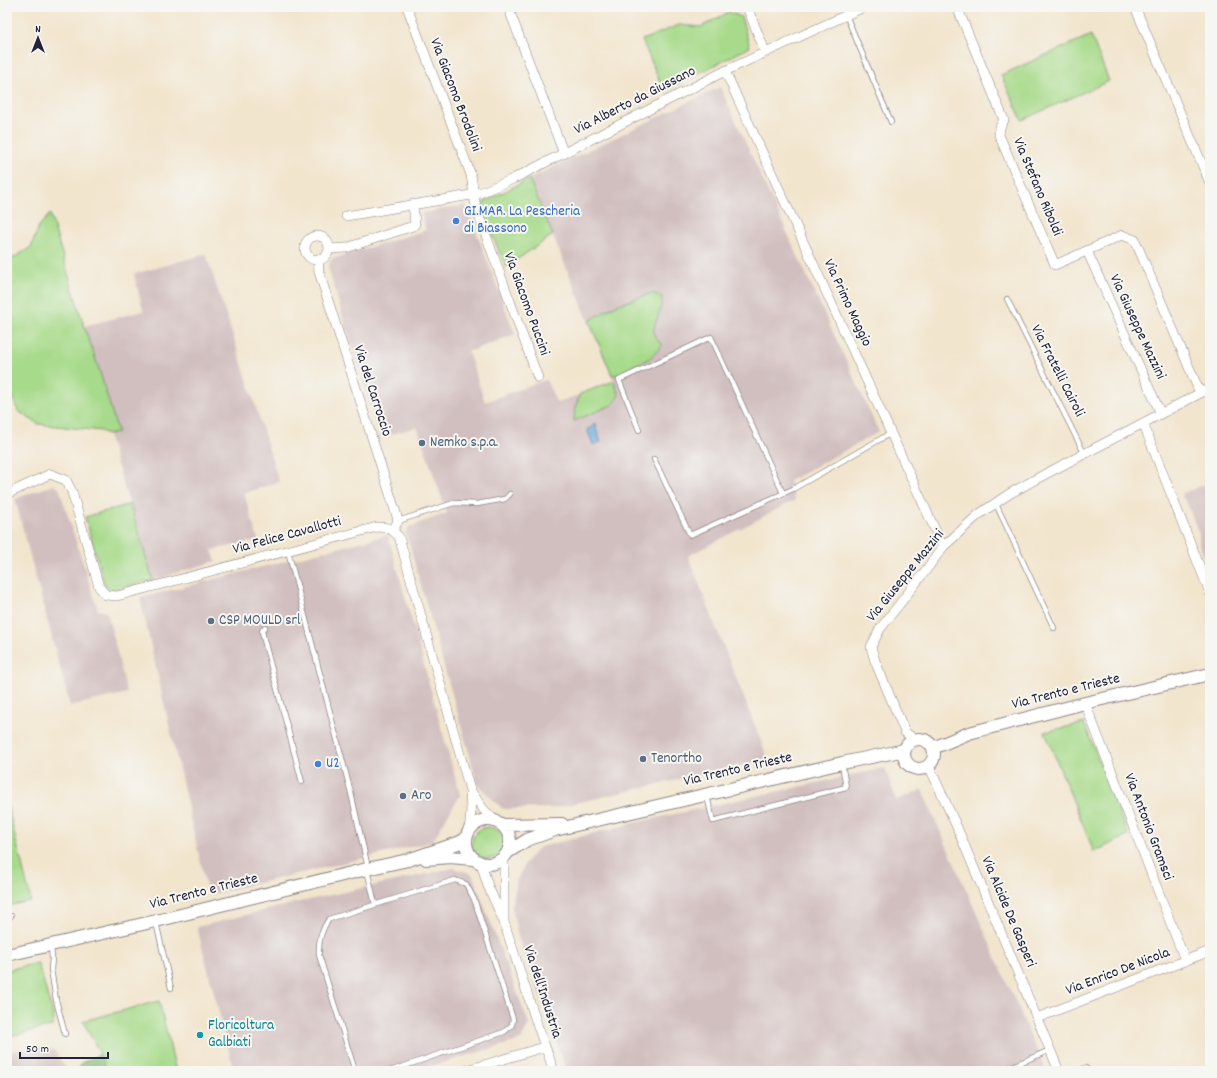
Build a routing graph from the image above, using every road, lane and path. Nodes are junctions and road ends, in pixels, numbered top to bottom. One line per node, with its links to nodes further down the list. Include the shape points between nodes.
1 (407, 7): 13 (street, Via Giacomo Brodolini, via 471,175)
2 (508, 7): 11 (street)
3 (747, 7): 8 (street)
4 (864, 7): 7 (street, Via Alberto da Giussano)
5 (957, 7): 17 (street, Via Stefano Riboldi, via 1004,120 999,135 1055,265)
6 (1135, 7): 12 (street)
7 (846, 15): 8 (street, Via Alberto da Giussano); 10 (lane)
8 (765, 51): 9 (street, Via Alberto da Giussano)
9 (725, 70): 11 (street, Via Alberto da Giussano); 26 (street, Via Primo Maggio)
10 (891, 122)
11 (564, 154): 13 (street, Via Alberto da Giussano, via 513,179)
12 (1210, 183)
13 (474, 194): 14 (street, Via Alberto da Giussano); 20 (street, Via Giacomo Puccini, via 476,208)
14 (413, 204): 15 (street, Via Alberto da Giussano); 16 (street, via 413,226 346,248)
15 (346, 216)
16 (329, 249): 18 (street, via 325,256); 18 (street, via 325,239 318,236 311,238 306,244 306,252)
17 (1087, 252): 22 (street, Via Stefano Riboldi, via 1122,236 1135,240); 23 (street, Via Giuseppe Mazzini)
18 (318, 259): 33 (street, Via del Carroccio, via 319,272)
19 (1007, 299): 27 (lane, Via Fratelli Cairoli)
20 (538, 378)
21 (1210, 388): 22 (street, Via Giuseppe Mazzini)
22 (1200, 393): 23 (street, Via Giuseppe Mazzini)
23 (1161, 414): 24 (street, Via Giuseppe Mazzini)
24 (1143, 423): 27 (street, Via Giuseppe Mazzini); 37 (street)
25 (639, 430): 29 (lane, via 619,380 711,337)
26 (891, 433): 29 (lane, via 793,489); 35 (street, Via Primo Maggio)
27 (1084, 453): 32 (street, Via Giuseppe Mazzini)
28 (654, 459): 29 (lane, via 690,535)
29 (783, 492)
30 (7, 494): 36 (street, Via Felice Cavallotti, via 50,474 66,480 72,492 99,587 106,594 117,596)
31 (510, 494): 33 (lane, via 505,499 477,504 454,503)
32 (995, 502): 35 (street, Via Giuseppe Mazzini); 39 (lane)
33 (398, 521): 34 (street)
34 (393, 530): 36 (street, Via Felice Cavallotti, via 377,527); 48 (street, via 399,537)
35 (943, 547): 42 (street, Via Giuseppe Mazzini, via 880,629 871,647 905,732)
36 (288, 551): 56 (lane)
37 (1210, 593)
38 (265, 628): 47 (lane, via 262,631 264,640)
39 (1054, 628)
40 (1210, 674): 41 (street, Via Trento e Trieste)
41 (1085, 703): 43 (street, Via Trento e Trieste, via 969,733); 63 (street, Via Antonio Gramsci)
42 (915, 740): 43 (street, via 924,740); 44 (street, via 907,745)
43 (933, 748): 46 (street, via 934,758)
44 (905, 750): 45 (street, Via Trento e Trieste); 46 (street, via 905,760 911,767 920,769)
45 (842, 763): 49 (street, Via Trento e Trieste); 49 (lane, via 846,787 713,820)
46 (929, 766): 65 (street, Via Alcide De Gasperi)
47 (302, 782)
48 (470, 790): 50 (street, via 484,810); 52 (street, via 471,813)
49 (706, 794): 51 (street, Via Trento e Trieste)
50 (499, 823): 51 (street, Via Trento e Trieste); 52 (street, Via Trento e Trieste, via 481,821 474,825); 53 (street, via 509,833 511,842)
51 (580, 824): 53 (street, Via Trento e Trieste, via 527,840)
52 (468, 835): 54 (street, Via Trento e Trieste, via 458,843); 55 (street, via 467,850)
53 (506, 855): 55 (street, Via Trento e Trieste, via 493,864); 59 (street, Via dell'Industria)
54 (408, 860): 55 (street, Via Trento e Trieste, via 450,857); 56 (street, Via Trento e Trieste)
55 (477, 861): 59 (street, Via dell'Industria)
56 (367, 868): 57 (lane); 58 (street, Via Trento e Trieste)
57 (375, 904): 69 (lane, via 329,919 319,940 318,954); 70 (lane, via 455,880 466,884 474,899 513,1019 512,1025 504,1032)
58 (156, 921): 60 (street, Via Trento e Trieste); 64 (lane)
59 (504, 922): 67 (street, Via dell'Industria)
60 (51, 945): 62 (street, Via Trento e Trieste); 66 (lane, via 51,969)
61 (1210, 951): 63 (street, Via Enrico De Nicola)
62 (7, 955)
63 (1185, 960): 65 (street, Via Enrico De Nicola)
64 (171, 988)
65 (1037, 1018): 68 (street, Via Alcide De Gasperi)
66 (65, 1034)
67 (544, 1047): 71 (street); 72 (street, Via dell'Industria)
68 (1050, 1050): 73 (lane); 74 (street, Via Alcide De Gasperi)
69 (355, 1071)
70 (390, 1071)
71 (464, 1071)
72 (554, 1071)
73 (1001, 1071)
74 (1059, 1071)
75 (1077, 1071): 76 (lane, via 1086,1068)
76 (1090, 1071)

